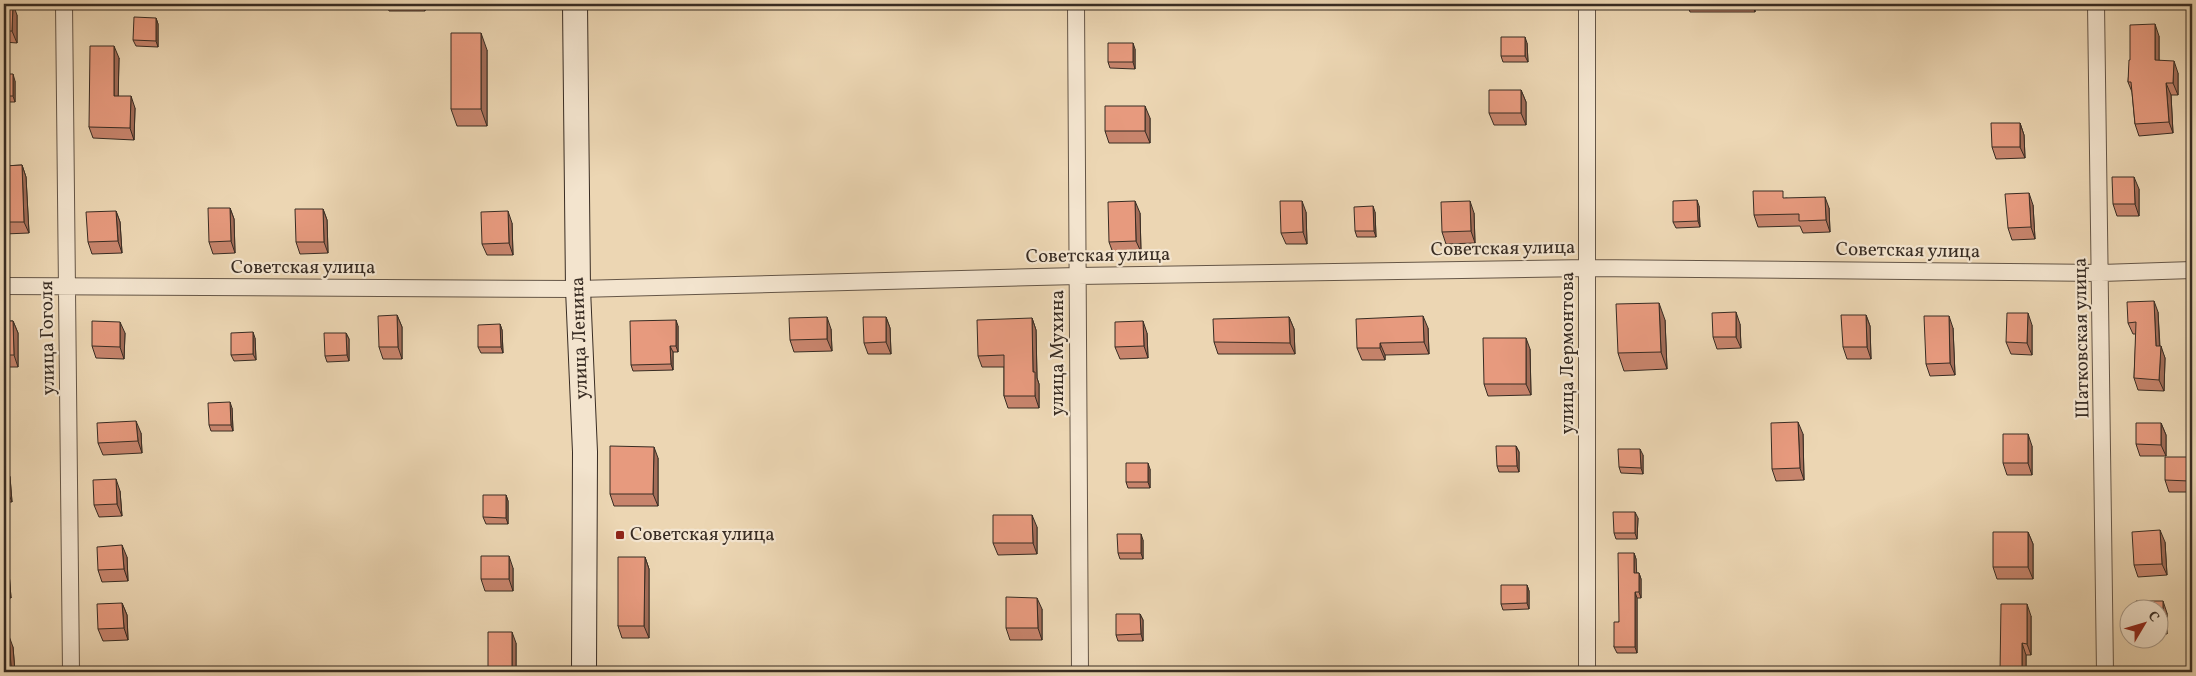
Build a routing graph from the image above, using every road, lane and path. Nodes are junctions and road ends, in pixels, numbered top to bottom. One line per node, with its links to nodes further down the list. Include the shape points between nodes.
1 (64, 4): 11 (street, улица Гоголя)
2 (575, 4): 12 (main road, улица Ленина)
3 (1076, 4): 9 (street, улица Мухина)
4 (1588, 4): 6 (street, улица Лермонтова)
5 (2096, 4): 8 (street, Шатковская улица)
6 (1588, 268): 8 (street, Советская улица); 9 (street, Советская улица); 16 (street, улица Лермонтова)
7 (2192, 270): 8 (street, Советская улица)
8 (2101, 273): 17 (street, Шатковская улица)
9 (1078, 276): 12 (street, Советская улица); 15 (street, улица Мухина)
10 (4, 286): 11 (street, Советская улица)
11 (68, 286): 12 (street, Советская улица); 13 (street, улица Гоголя)
12 (578, 289): 14 (main road, улица Ленина, via 585,452)
13 (72, 672)
14 (584, 672)
15 (1080, 672)
16 (1587, 672)
17 (2105, 672)

